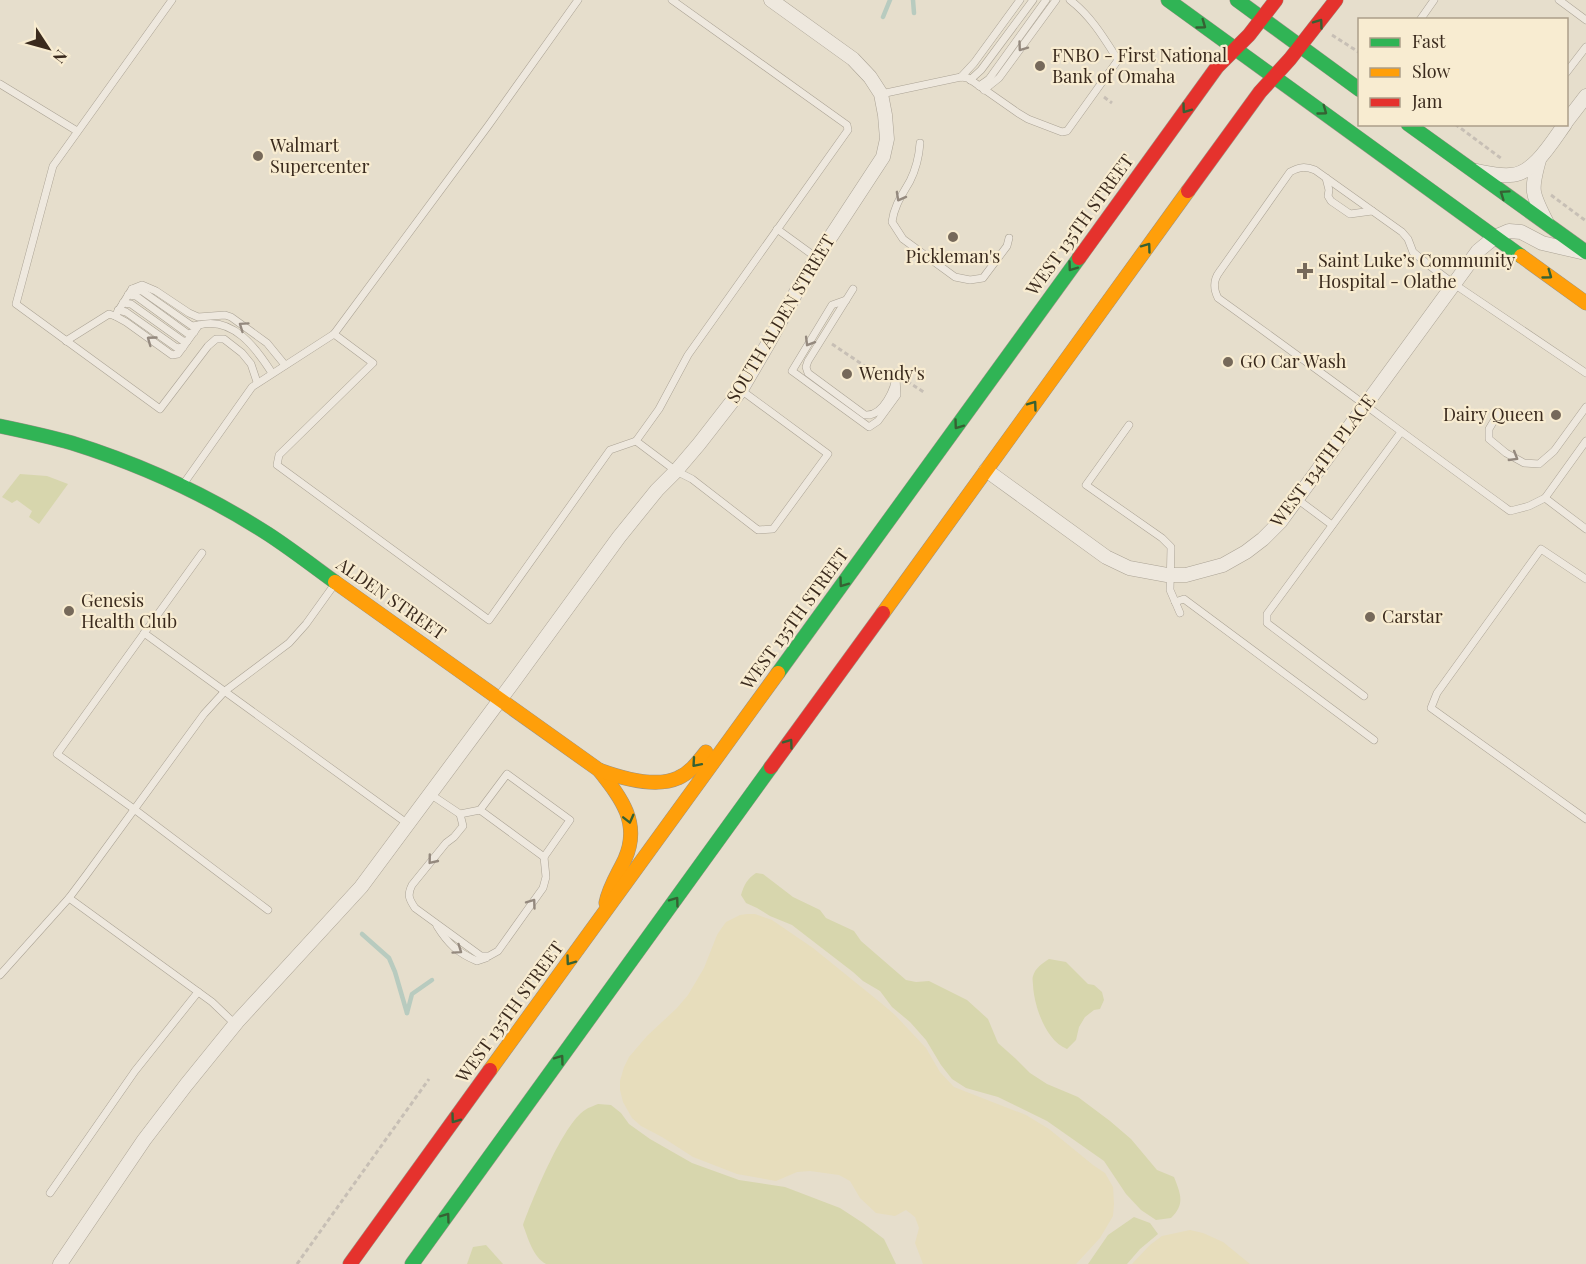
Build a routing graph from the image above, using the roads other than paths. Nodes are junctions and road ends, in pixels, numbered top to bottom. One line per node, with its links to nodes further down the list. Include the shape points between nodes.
1 (172, 0): 35 (lane)
2 (578, 0): 56 (lane)
3 (672, 0): 42 (lane, via 847,126 848,130)
4 (771, 0): 29 (street, SOUTH ALDEN STREET, via 853,59)
5 (1020, 0): 23 (lane)
6 (1033, 0): 25 (lane)
7 (1046, 0): 27 (lane)
8 (1056, 0): 27 (lane, one-way to 27, via 999,78)
9 (1070, 0): 27 (lane, via 1093,21 1118,60 1067,131 1028,119)
10 (1168, 0): 21 (main road, one-way to 21)
11 (1237, 0): 17 (main road)
12 (1276, 0): 17 (main road, WEST 135TH STREET)
13 (1336, 0): 19 (main road, one-way to 13)
14 (1434, 0): 16 (lane)
15 (1559, 0): 18 (lane)
16 (1421, 18)
17 (1263, 19): 19 (main road); 21 (main road, WEST 135TH STREET)
18 (1586, 20)
19 (1301, 47): 24 (main road); 28 (main road)
20 (1586, 47): 22 (lane)
21 (1237, 49): 24 (main road); 79 (main road, WEST 135TH STREET, one-way to 79, via 1217,67)
22 (1568, 70)
23 (961, 77): 25 (lane); 29 (lane)
24 (1275, 77): 43 (main road, one-way to 43); 72 (main road, one-way to 24, via 1260,92)
25 (970, 80): 27 (lane)
26 (0, 84): 35 (lane)
27 (981, 88)
28 (1358, 89)
29 (881, 94): 46 (street, SOUTH ALDEN STREET, via 887,139 883,157)
30 (1586, 96): 31 (street)
31 (1581, 112): 32 (street)
32 (1568, 122)
33 (1411, 126): 38 (main road)
34 (1564, 126): 37 (street)
35 (77, 131): 57 (lane, via 52,166 15,304)
36 (920, 143): 44 (lane, one-way to 44, via 914,172 893,210 892,222 903,239 955,277 970,280 983,278)
37 (1539, 160): 38 (street, via 1511,176); 41 (street, via 1533,192)
38 (1471, 170): 41 (main road, one-way to 38)
39 (1325, 177): 40 (lane); 40 (lane, via 1331,201 1350,214); 64 (lane, via 1307,167 1290,172 1216,276 1214,291 1218,298)
40 (1372, 211): 47 (lane, via 1402,232 1413,252)
41 (1548, 225): 45 (main road)
42 (777, 229): 46 (lane); 70 (lane, via 688,355 659,410)
43 (1495, 237): 45 (street, via 1509,231 1521,232 1542,243); 47 (street, WEST 134TH PLACE, via 1478,251); 52 (main road, one-way to 52)
44 (1009, 238)
45 (1586, 253)
46 (817, 258): 63 (street, SOUTH ALDEN STREET)
47 (1454, 284): 61 (lane); 64 (street, WEST 134TH PLACE)
48 (853, 289): 50 (lane)
49 (130, 292): 51 (lane); 54 (lane, via 142,291 192,326); 55 (lane, via 188,333); 59 (lane, one-way to 49, via 267,343 231,317 198,317 142,285)
50 (846, 300): 50 (lane, one-way to 50, via 832,305 792,371 869,427 897,395 896,375 894,388 879,411 870,416 808,373 806,367)
51 (123, 303): 53 (lane); 58 (lane, via 131,304)
52 (1586, 303)
53 (116, 313): 57 (lane, via 108,314); 58 (lane, one-way to 53, via 177,348 126,312)
54 (199, 325): 55 (lane); 60 (lane, via 213,322 226,326 256,348)
55 (194, 332): 58 (lane)
56 (334, 334): 59 (lane); 70 (lane, via 373,363 279,455 277,465 489,620 610,450)
57 (66, 341): 62 (lane, via 160,409 216,339 224,339 242,353)
58 (185, 344)
59 (285, 365): 60 (lane)
60 (272, 373): 62 (lane)
61 (1586, 374)
62 (257, 382): 74 (lane)
63 (741, 390): 73 (street, SOUTH ALDEN STREET); 73 (lane, via 828,454 773,529 758,530)
64 (1366, 405): 69 (lane); 76 (street, WEST 134TH PLACE)
65 (1586, 407): 66 (lane, one-way to 65, via 1489,429 1489,439 1524,463 1539,464 1554,451)
66 (1498, 414)
67 (1129, 425): 81 (lane, via 1086,485 1171,547)
68 (0, 426): 74 (main road, ALDEN STREET, via 71,443)
69 (1401, 432): 75 (lane, via 1510,511); 77 (lane)
70 (636, 441): 73 (lane)
71 (1586, 441): 75 (lane)
72 (986, 470): 81 (street, WEST 134TH PLACE, via 1106,557 1129,568); 108 (main road, one-way to 72)
73 (676, 471): 89 (street, SOUTH ALDEN STREET, via 619,537)
74 (182, 486): 83 (main road, ALDEN STREET, via 268,534)
75 (1545, 498): 78 (lane)
76 (1297, 499): 77 (lane); 81 (street, WEST 134TH PLACE, via 1280,522 1246,552 1223,565 1186,575)
77 (1332, 525): 88 (lane, via 1267,614 1267,623)
78 (1585, 527)
79 (873, 541): 91 (main road, one-way to 91, via 859,541 687,774 666,783 654,783 624,779); 101 (main road, WEST 135TH STREET, one-way to 101)
80 (202, 553): 86 (lane)
81 (1170, 574): 84 (lane)
82 (1586, 579): 96 (lane, via 1541,549 1437,693 1431,708)
83 (336, 582): 87 (lane, via 289,644); 89 (main road, ALDEN STREET)
84 (1175, 602): 85 (lane); 90 (lane, via 1184,599)
85 (1180, 613)
86 (144, 633): 87 (lane); 93 (lane, via 57,754)
87 (225, 691): 93 (lane); 97 (lane)
88 (1364, 696)
89 (500, 699): 91 (main road, ALDEN STREET); 92 (street, SOUTH ALDEN STREET)
90 (1374, 740)
91 (599, 770): 101 (main road, ALDEN STREET, one-way to 101, via 630,814 632,833 627,857 607,893)
92 (430, 794): 95 (lane); 97 (street, SOUTH ALDEN STREET)
93 (134, 809): 99 (lane); 100 (lane)
94 (480, 810): 95 (lane); 98 (lane); 98 (lane, via 507,774 570,820)
95 (460, 814): 98 (lane, one-way to 98, via 463,826 408,893 415,908 481,956 498,951 543,888)
96 (1586, 819)
97 (408, 824): 104 (street, SOUTH ALDEN STREET, via 360,887)
98 (544, 857)
99 (69, 898): 102 (lane); 103 (lane)
100 (268, 910)
101 (604, 914): 107 (main road, WEST 135TH STREET, one-way to 107)
102 (0, 975)
103 (198, 992): 104 (lane); 105 (lane, via 135,1071)
104 (235, 1024): 106 (street, SOUTH ALDEN STREET, via 144,1140)
105 (51, 1193)
106 (60, 1264)
107 (350, 1264)
108 (412, 1264)

